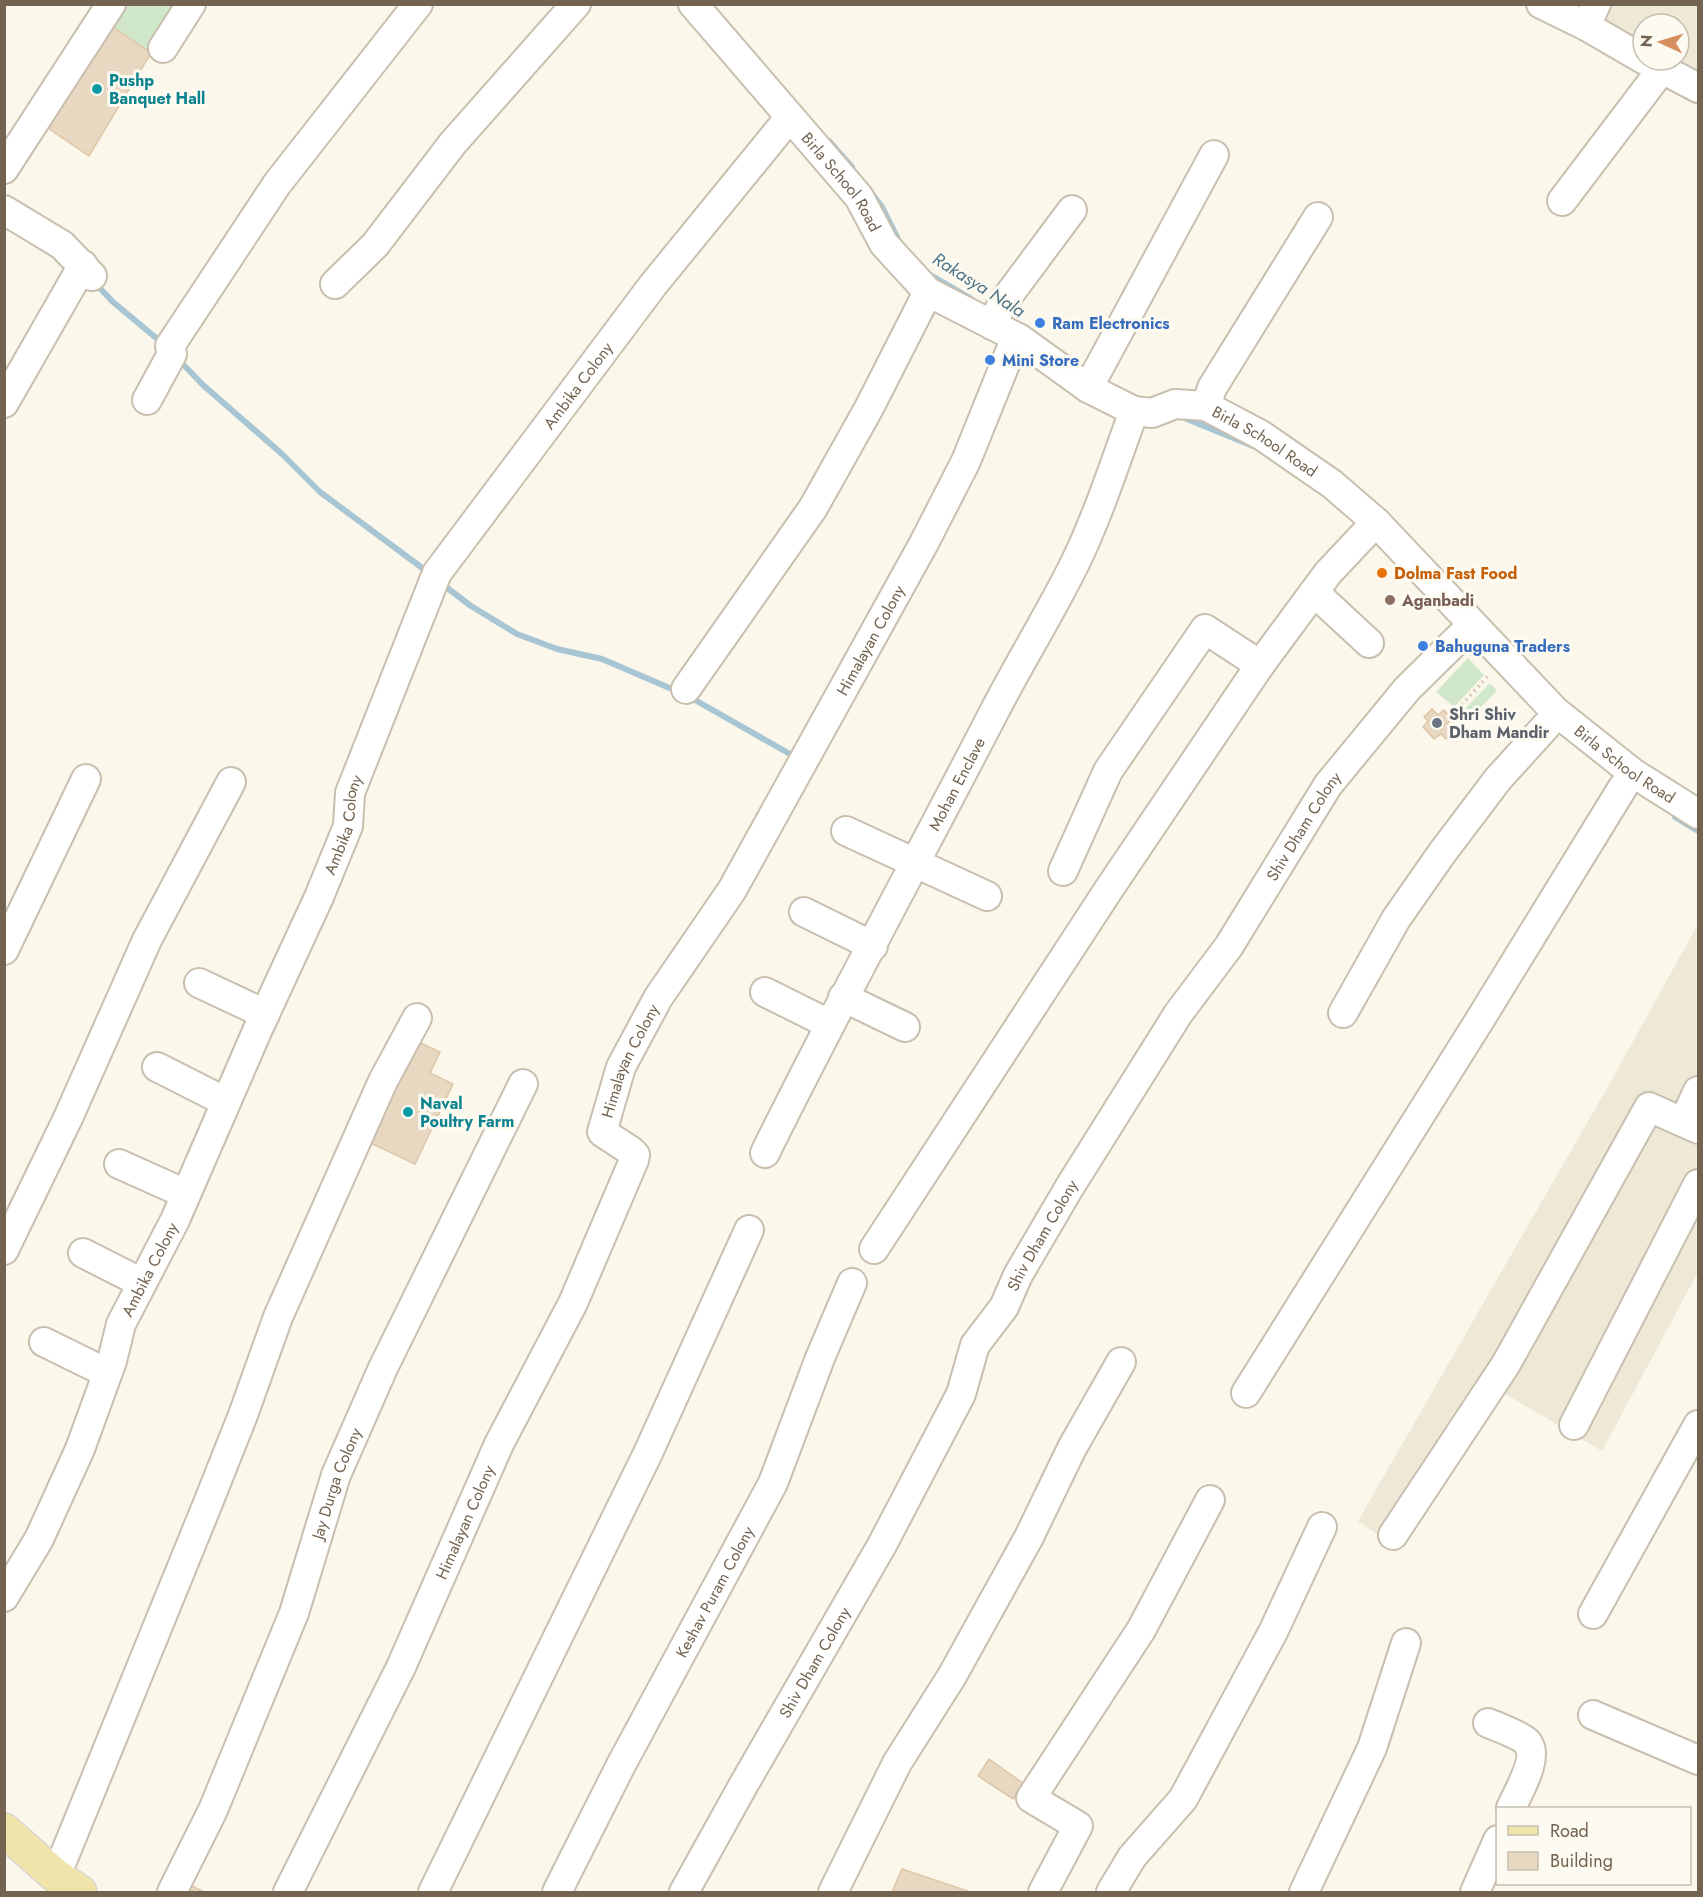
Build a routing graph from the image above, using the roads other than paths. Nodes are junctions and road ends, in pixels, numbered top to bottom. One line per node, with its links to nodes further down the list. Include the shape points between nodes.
1 (111, 4): 15 (street)
2 (191, 4): 8 (street)
3 (418, 4): 24 (street, via 277,184 170,346 172,354)
4 (576, 4): 20 (street, via 453,143 375,245)
5 (693, 4): 13 (street, Birla School Road)
6 (1541, 4): 7 (street)
7 (1591, 15): 9 (street)
8 (163, 48)
9 (1631, 48)
10 (1644, 72): 16 (street)
11 (1671, 72): 12 (street)
12 (1697, 83)
13 (790, 117): 21 (street, Birla School Road, via 859,197 884,244); 50 (street, Ambika Colony, via 652,285 437,573 350,793 348,826)
14 (1214, 155): 23 (street)
15 (4, 169)
16 (1562, 201)
17 (4, 210): 25 (street, via 62,244 87,270)
18 (1072, 210): 22 (street)
19 (1318, 217): 26 (street, via 1212,388)
20 (335, 285)
21 (928, 292): 22 (street, Birla School Road); 33 (street, via 813,508)
22 (1001, 321): 23 (street, Birla School Road); 89 (street, Himalayan Colony, via 966,461 732,891 658,998 621,1067 602,1132 631,1151 634,1160 573,1303 499,1444 402,1667)
23 (1094, 379): 27 (street, Birla School Road)
24 (147, 400)
25 (4, 403)
26 (1206, 406): 27 (street, Birla School Road); 28 (street, Birla School Road, via 1262,435 1332,483)
27 (1154, 409): 40 (street, Mohan Enclave, via 1114,465 1076,562)
28 (1376, 522): 29 (street); 30 (street, Birla School Road)
29 (1314, 592): 31 (street); 32 (street)
30 (1472, 625): 34 (street, via 1472,646); 38 (street, Birla School Road, via 1555,711 1633,773); 92 (street, Shiv Dham Colony, via 1407,689 1328,785 1229,946 1179,1014 1082,1169 1018,1275 1004,1307 975,1345 961,1394 892,1525)
31 (1370, 643)
32 (1260, 664): 41 (street, via 1205,629 1108,771); 64 (street)
33 (686, 689)
34 (1546, 725): 37 (street); 49 (street, via 1498,779 1442,853 1396,919)
35 (86, 779): 45 (street)
36 (231, 782): 65 (street, via 147,940)
37 (1623, 787): 38 (street, via 1653,804); 72 (street)
38 (1690, 809)
39 (846, 831): 40 (street)
40 (916, 864): 42 (street); 44 (street, Mohan Enclave)
41 (1063, 871)
42 (987, 896)
43 (804, 912): 44 (street)
44 (873, 946): 48 (street, Mohan Enclave)
45 (4, 950)
46 (199, 983): 50 (street)
47 (765, 992): 52 (street)
48 (843, 997): 52 (street, Mohan Enclave); 53 (street)
49 (1343, 1012)
50 (265, 1014): 57 (street, Ambika Colony)
51 (417, 1018): 87 (street, via 383,1082 278,1317)
52 (829, 1024): 59 (street, Mohan Enclave)
53 (905, 1026)
54 (157, 1067): 57 (street)
55 (523, 1084): 88 (street, Jay Durga Colony, via 382,1368 336,1475 294,1613 213,1810)
56 (1698, 1091): 58 (street)
57 (226, 1102): 62 (street, Ambika Colony)
58 (1691, 1125): 77 (street, via 1649,1107 1506,1364)
59 (765, 1153)
60 (119, 1164): 62 (street)
61 (1698, 1184): 73 (street)
62 (186, 1194): 67 (street, Ambika Colony)
63 (749, 1230): 90 (street, via 648,1454)
64 (874, 1249)
65 (4, 1250)
66 (83, 1253): 67 (street)
67 (142, 1283): 71 (street, Ambika Colony, via 121,1324)
68 (852, 1283): 91 (street, Keshav Puram Colony, via 773,1483 621,1765)
69 (44, 1342): 71 (street)
70 (1121, 1362): 93 (street, via 958,1666 897,1763)
71 (107, 1373): 78 (street, Ambika Colony, via 80,1449 39,1539)
72 (1246, 1392)
73 (1574, 1425)
74 (1698, 1425): 79 (street)
75 (1210, 1500): 94 (street, via 1141,1630 1031,1798 1078,1826)
76 (1322, 1527): 95 (street, via 1273,1632 1183,1799 1132,1857)
77 (1393, 1535)
78 (4, 1597)
79 (1593, 1614)
80 (1406, 1643): 96 (street, via 1372,1748)
81 (1593, 1715): 83 (street)
82 (1488, 1723): 84 (street, via 1526,1740 1531,1749 1533,1758)
83 (1698, 1760)
84 (1512, 1807)
85 (4, 1830): 87 (main road)
86 (1496, 1842): 97 (street)
87 (70, 1887)
88 (172, 1893)
89 (288, 1893)
90 (433, 1893)
91 (557, 1893)
92 (684, 1893)
93 (833, 1893)
94 (1043, 1893)
95 (1111, 1893)
96 (1304, 1893)
97 (1475, 1893)

